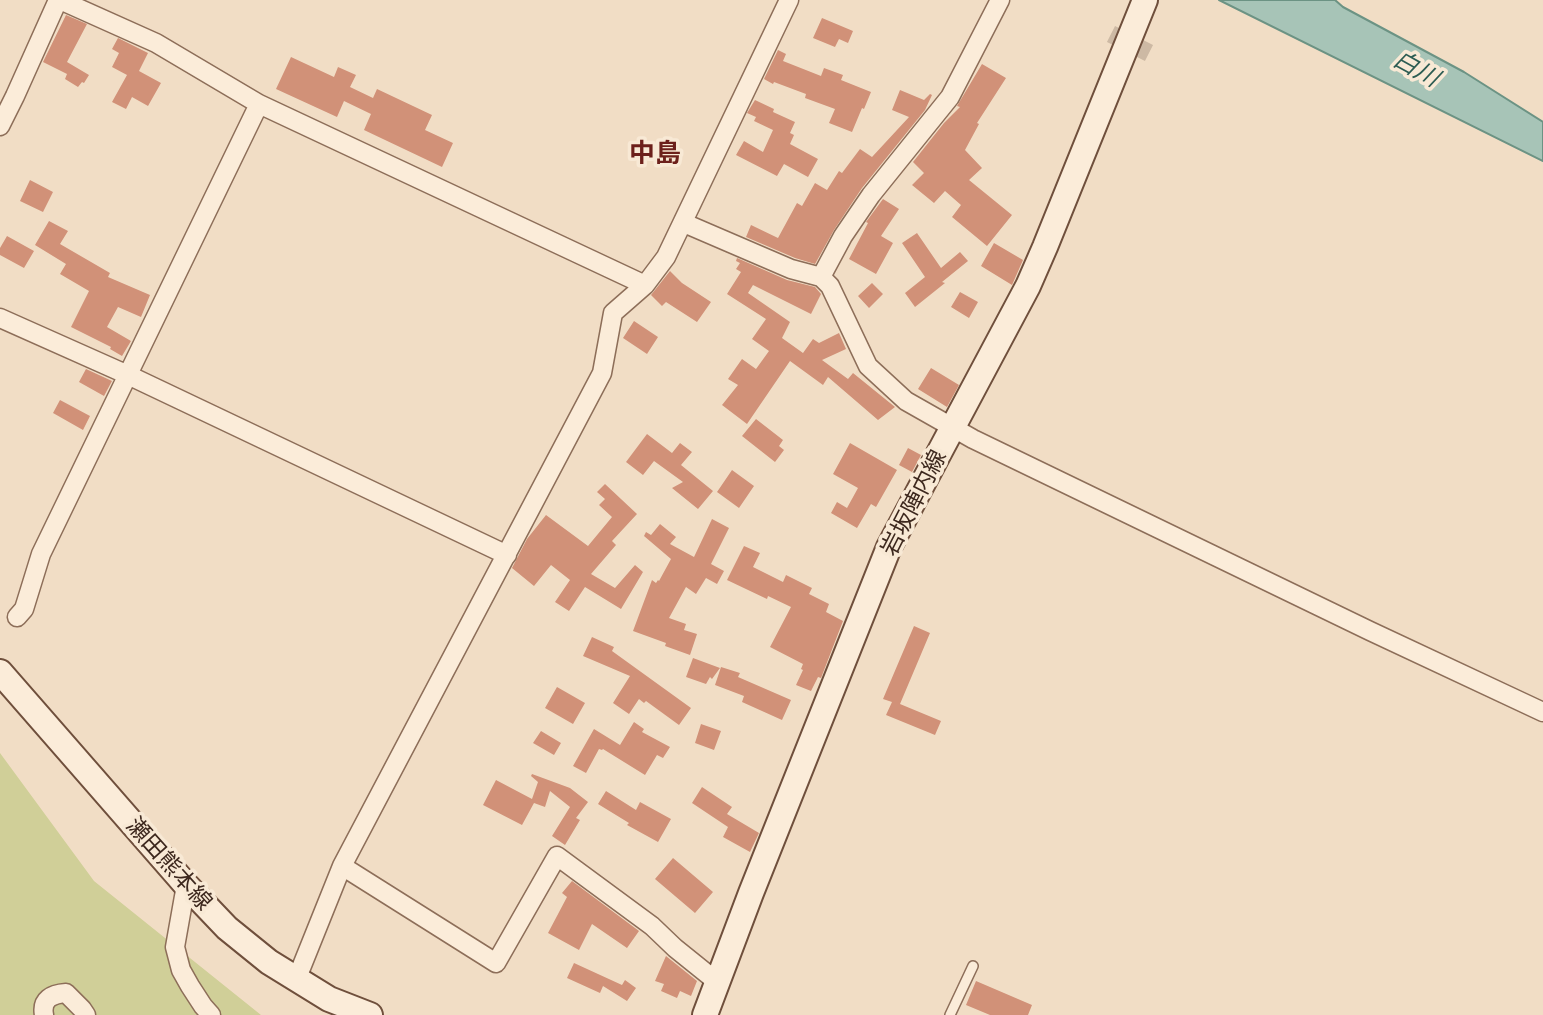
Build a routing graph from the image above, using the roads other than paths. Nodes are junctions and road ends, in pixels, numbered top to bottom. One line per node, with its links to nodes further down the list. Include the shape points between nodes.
1 (59, 0): 5 (street, via 156,43); 6 (street)
2 (789, 0): 7 (street)
3 (1000, 0): 8 (street, via 950,97 871,195)
4 (1145, 0): 12 (main road, 岩坂陣内線, via 1028,286)
5 (259, 104): 9 (street); 11 (street)
6 (0, 125)
7 (684, 223): 8 (street); 9 (street)
8 (821, 277): 12 (street, via 830,286 868,366 906,401)
9 (645, 285): 13 (street, via 613,313 602,373)
10 (0, 318): 11 (street)
11 (128, 375): 13 (street); 14 (street, via 41,554 24,609)
12 (953, 427): 16 (street); 21 (main road, 岩坂陣内線, via 890,547)
13 (507, 555): 17 (street)
14 (17, 617)
15 (0, 673): 18 (main road, 瀬田熊本線)
16 (1543, 712)
17 (342, 866): 20 (street); 21 (street, via 496,963 557,856 652,926)
18 (187, 885): 20 (main road, 瀬田熊本線, via 227,928); 24 (street, via 175,947 181,970)
19 (973, 966): 27 (lane)
20 (297, 978): 25 (main road, 瀬田熊本線, via 329,999)
21 (716, 981): 26 (main road, 岩坂陣内線)
22 (44, 1015): 23 (street, via 45,1001 53,994 66,993)
23 (86, 1015)
24 (211, 1015)
25 (370, 1015)
26 (705, 1015)
27 (950, 1015)

